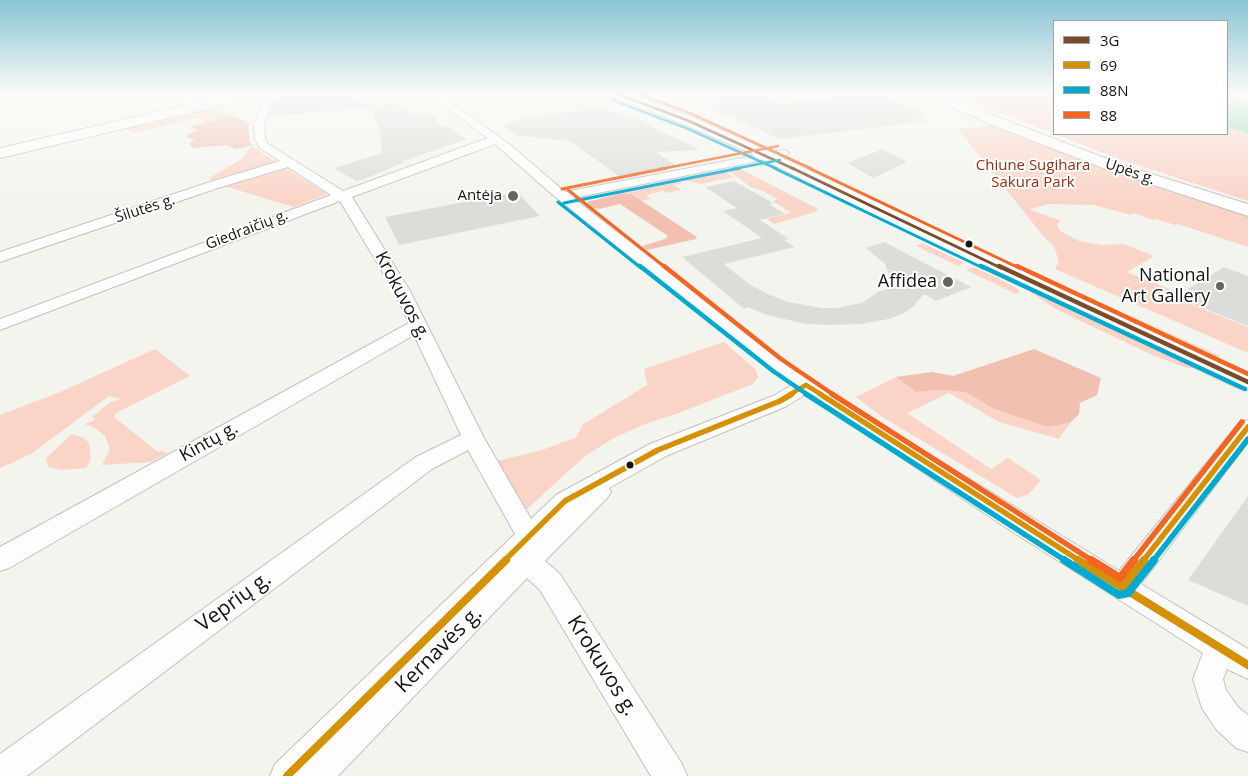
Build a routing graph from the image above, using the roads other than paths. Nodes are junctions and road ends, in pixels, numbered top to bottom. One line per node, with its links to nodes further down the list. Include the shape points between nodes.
1 (102, 129): 8 (main road)
2 (260, 129): 10 (street, Krokuvos g., via 262,143)
3 (481, 129): 7 (street)
4 (709, 129): 9 (main road)
5 (728, 129): 9 (main road)
6 (1018, 129): 13 (main road, Upės g., via 1117,168)
7 (496, 140): 11 (street, Giedraičių g.); 12 (street)
8 (0, 153)
9 (775, 154): 12 (street); 17 (main road); 18 (main road, via 912,226)
10 (291, 162): 11 (street, Krokuvos g.); 14 (street, Šilutės g.)
11 (343, 195): 15 (street, Krokuvos g., via 402,291); 16 (street, Giedraičių g.)
12 (563, 196): 19 (street, via 748,344)
13 (1248, 210)
14 (0, 257)
15 (418, 324): 21 (street, Krokuvos g.); 23 (street, Kintų g.)
16 (0, 325)
17 (1248, 363)
18 (1248, 382)
19 (806, 386): 22 (street, Kernavės g., via 780,401 658,450 624,469); 24 (street)
20 (1248, 427): 24 (street)
21 (473, 438): 22 (street, Krokuvos g.); 28 (street, Veprių g., via 424,463)
22 (528, 549): 29 (street, Kernavės g.); 30 (street, Kernavės g.); 31 (street, Krokuvos g.)
23 (0, 560)
24 (1122, 588): 25 (street)
25 (1220, 649): 26 (street); 27 (street, via 1208,679 1213,697 1227,718)
26 (1248, 665)
27 (1248, 736)
28 (0, 775)
29 (287, 776)
30 (314, 776)
31 (670, 776)

